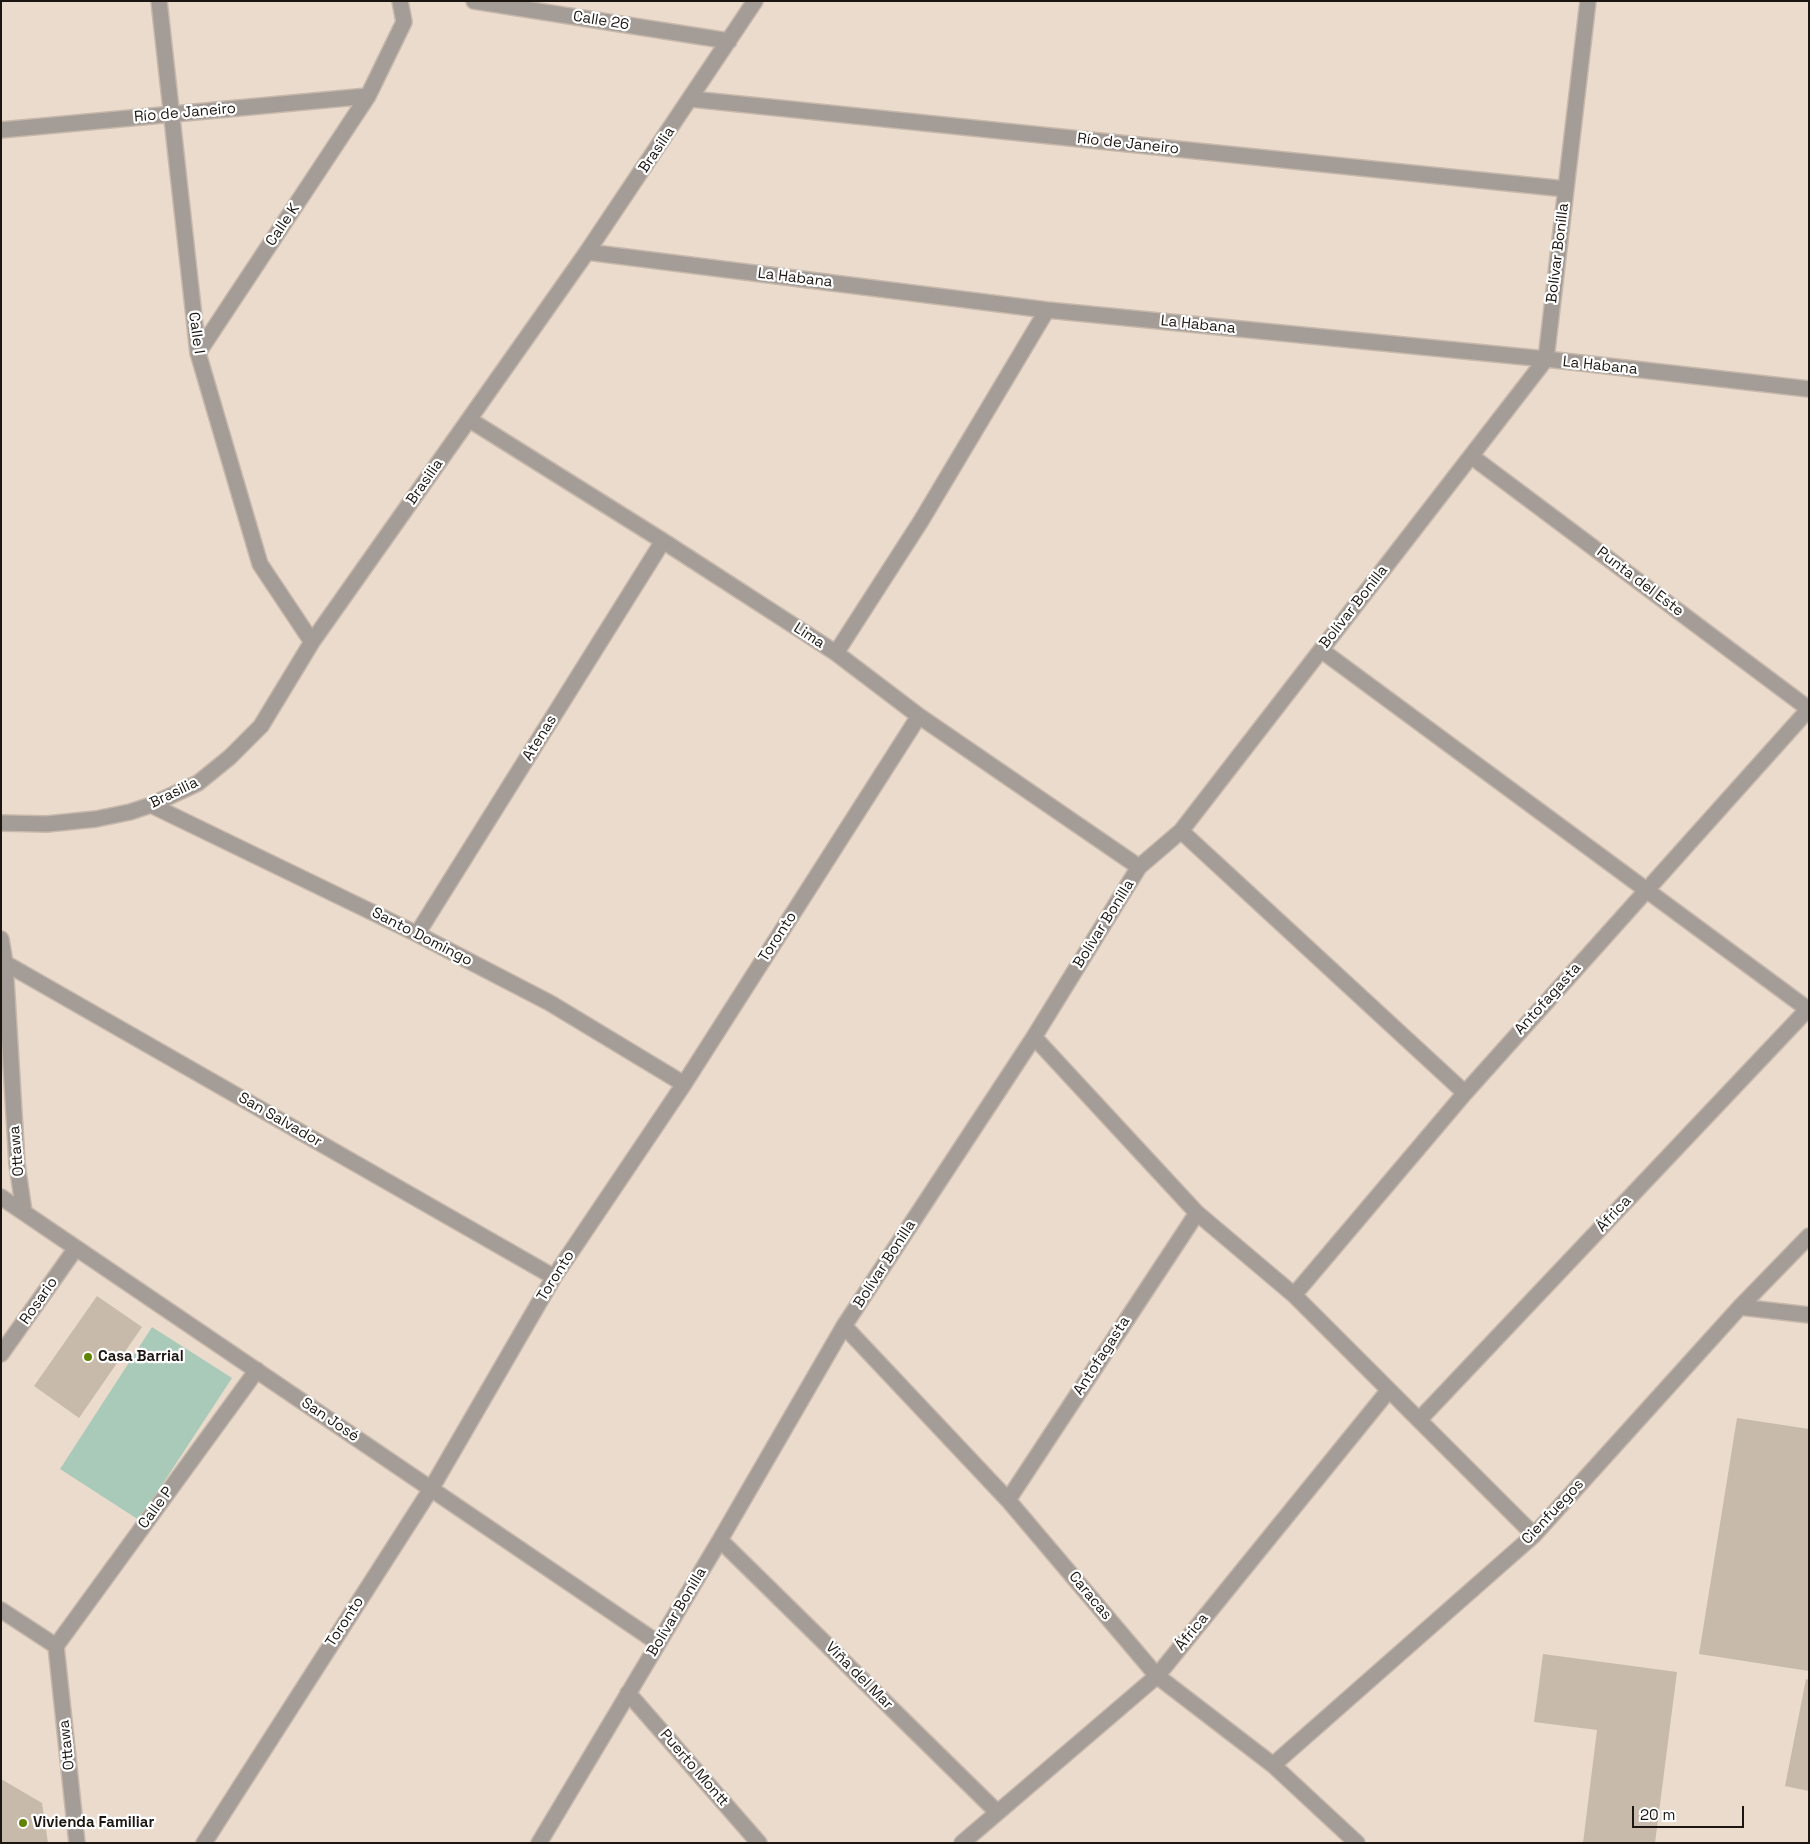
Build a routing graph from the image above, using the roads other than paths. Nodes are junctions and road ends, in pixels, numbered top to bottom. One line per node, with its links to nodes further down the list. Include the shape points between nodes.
1 (159, 1): 9 (street, Calle I)
2 (400, 1): 7 (street, Calle K, via 404,22)
3 (474, 1): 6 (street, Calle 26)
4 (755, 1): 6 (street, Brasilia)
5 (1588, 1): 11 (street, Bolívar Bonilla)
6 (729, 41): 8 (street, Brasilia)
7 (368, 96): 9 (street, Río de Janeiro); 14 (street, Calle K)
8 (691, 99): 11 (street, Río de Janeiro); 12 (street, Brasilia)
9 (170, 114): 10 (street, Río de Janeiro); 14 (street, Calle I)
10 (1, 130)
11 (1566, 188): 15 (street, Bolívar Bonilla)
12 (587, 252): 13 (street, La Habana); 17 (street, Brasilia)
13 (1047, 310): 15 (street, La Habana); 22 (street, via 921,521)
14 (198, 353): 20 (street, Calle I, via 260,564)
15 (1546, 359): 16 (street, La Habana); 18 (street, Bolívar Bonilla)
16 (1809, 389)
17 (470, 420): 19 (street, Lima); 20 (street, Brasilia)
18 (1471, 456): 21 (street, Bolívar Bonilla); 23 (street, Punta del Este)
19 (663, 541): 22 (street, Lima); 30 (street, Atenas)
20 (312, 642): 25 (street, Brasilia, via 260,726 246,742 198,783)
21 (1321, 650): 27 (street, Bolívar Bonilla); 29 (street)
22 (836, 653): 24 (street, Lima)
23 (1809, 709): 29 (street, Antofagasta)
24 (919, 716): 28 (street, Lima); 35 (street, Toronto)
25 (151, 805): 26 (street, Brasilia, via 96,819 47,824); 30 (street, Santo Domingo)
26 (1, 823)
27 (1181, 831): 28 (street, Bolívar Bonilla); 36 (street)
28 (1139, 868): 34 (street, Bolívar Bonilla)
29 (1646, 889): 33 (street); 36 (street, Antofagasta)
30 (417, 934): 35 (street, Santo Domingo, via 550,1003)
31 (1, 939): 32 (street, Ottawa)
32 (5, 963): 38 (street, Ottawa, via 17,1164); 42 (street, San Salvador)
33 (1808, 1009): 50 (street, África)
34 (1034, 1037): 39 (street); 46 (street, Bolívar Bonilla)
35 (684, 1084): 42 (street, Toronto)
36 (1465, 1093): 43 (street, Antofagasta)
37 (1, 1197): 38 (street, San José)
38 (24, 1212): 41 (street, San José)
39 (1197, 1213): 43 (street); 52 (street, Antofagasta)
40 (1809, 1236): 44 (street, Cienfuegos)
41 (76, 1248): 47 (street, Rosario); 48 (street, San José)
42 (554, 1277): 51 (street, Toronto)
43 (1294, 1295): 49 (street)
44 (1740, 1307): 45 (street); 53 (street, Cienfuegos)
45 (1809, 1315)
46 (844, 1326): 52 (street, Caracas); 54 (street, Bolívar Bonilla)
47 (1, 1354)
48 (257, 1370): 51 (street, San José); 57 (street, Calle P)
49 (1389, 1390): 50 (street); 58 (street, África)
50 (1420, 1420): 53 (street)
51 (431, 1488): 56 (street, San José); 63 (street, Toronto)
52 (1008, 1500): 58 (street, Caracas)
53 (1534, 1535): 60 (street, Cienfuegos)
54 (720, 1540): 56 (street, Bolívar Bonilla); 61 (street, Viña del Mar)
55 (1, 1610): 57 (street)
56 (658, 1644): 59 (street, Bolívar Bonilla)
57 (56, 1646): 62 (street, Ottawa)
58 (1157, 1676): 60 (street, Caracas); 61 (street, África)
59 (628, 1693): 64 (street, Bolívar Bonilla); 65 (street, Puerto Montt)
60 (1273, 1765): 67 (street, Caracas)
61 (997, 1812): 66 (street, África)
62 (77, 1843)
63 (204, 1843)
64 (539, 1843)
65 (759, 1843)
66 (962, 1843)
67 (1357, 1843)

